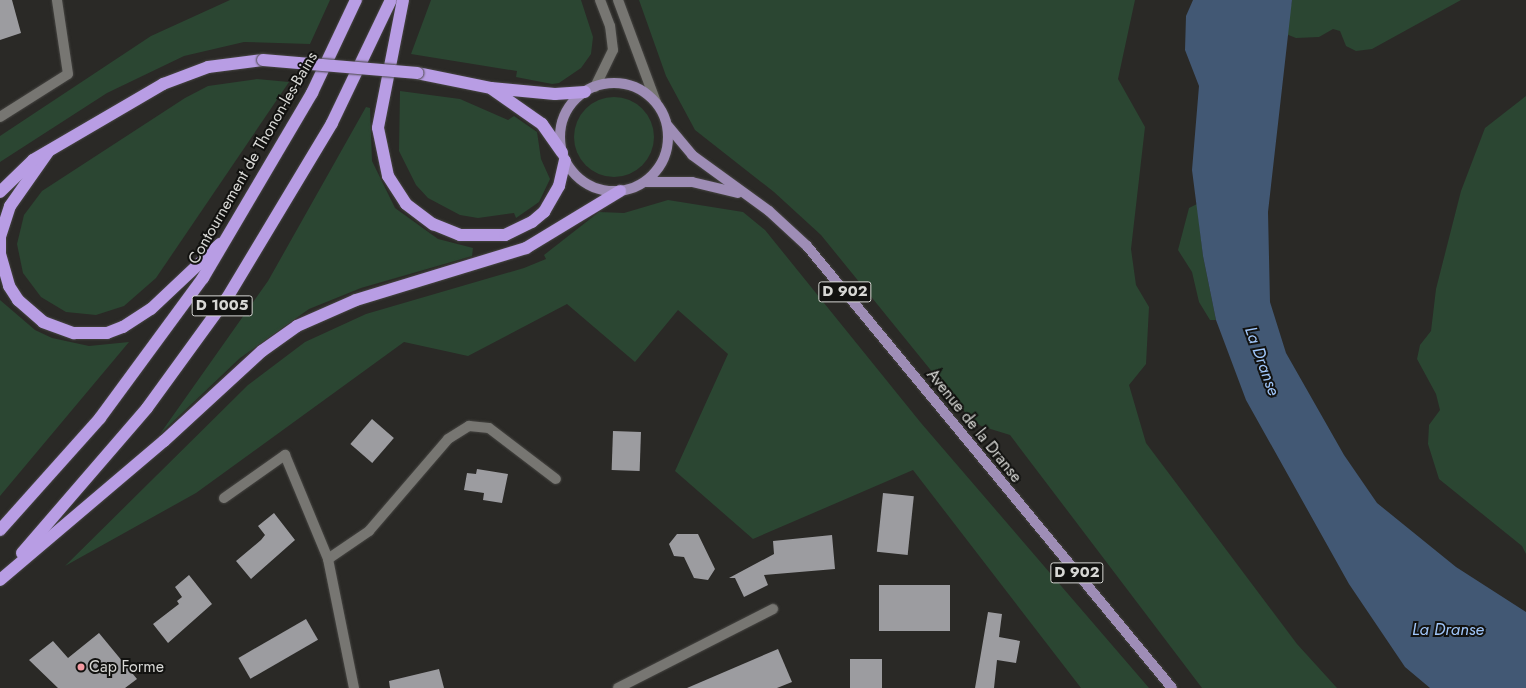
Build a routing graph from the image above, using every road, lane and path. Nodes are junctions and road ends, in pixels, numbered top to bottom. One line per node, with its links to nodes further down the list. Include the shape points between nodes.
1 (57, 0): 10 (street, via 68,74)
2 (356, 0): 18 (highway, Contournement de Thonon-les-Bains / D 1005, via 312,92)
3 (391, 0): 23 (highway, D 1005, via 303,176 227,298 109,455)
4 (403, 0): 13 (highway, via 378,128 388,176 406,204 433,224 460,235 505,235 532,222 544,212 559,186)
5 (600, 0): 8 (street, via 610,26 613,50)
6 (618, 0): 9 (street)
7 (491, 88): 8 (highway, via 555,94); 12 (highway, bridge, via 417,73 263,60 208,67 163,84); 13 (highway, via 542,124)
8 (590, 89): 9 (main road, via 628,85); 13 (main road, via 563,119)
9 (656, 102): 11 (main road)
10 (0, 117)
11 (668, 126): 14 (main road, via 667,153 659,169); 17 (main road, Avenue de la Dranse / D 902, via 684,148)
12 (48, 152): 16 (highway, via 19,170); 18 (highway, via 10,206 2,232 0,254 9,286 18,300 43,322 58,329 85,334 107,332 138,320)
13 (564, 157): 15 (main road, via 576,176 592,187)
14 (646, 182): 15 (main road); 17 (main road, Avenue de la Dranse / D 902, via 692,182)
15 (620, 191): 24 (highway, via 526,248 356,300 297,326 262,351 164,441)
16 (0, 192)
17 (742, 194): 28 (main road, Avenue de la Dranse / D 902, via 782,221 818,259)
18 (235, 230): 21 (highway, Contournement de Thonon-les-Bains / D 1005, via 136,373 62,462)
19 (556, 479): 22 (street, via 489,428 469,426 448,439 369,531)
20 (224, 498): 22 (street, via 285,455)
21 (0, 530)
22 (328, 559): 26 (street)
23 (0, 575)
24 (0, 580)
25 (773, 609): 27 (street)
26 (354, 688)
27 (618, 688)
28 (1172, 688)

